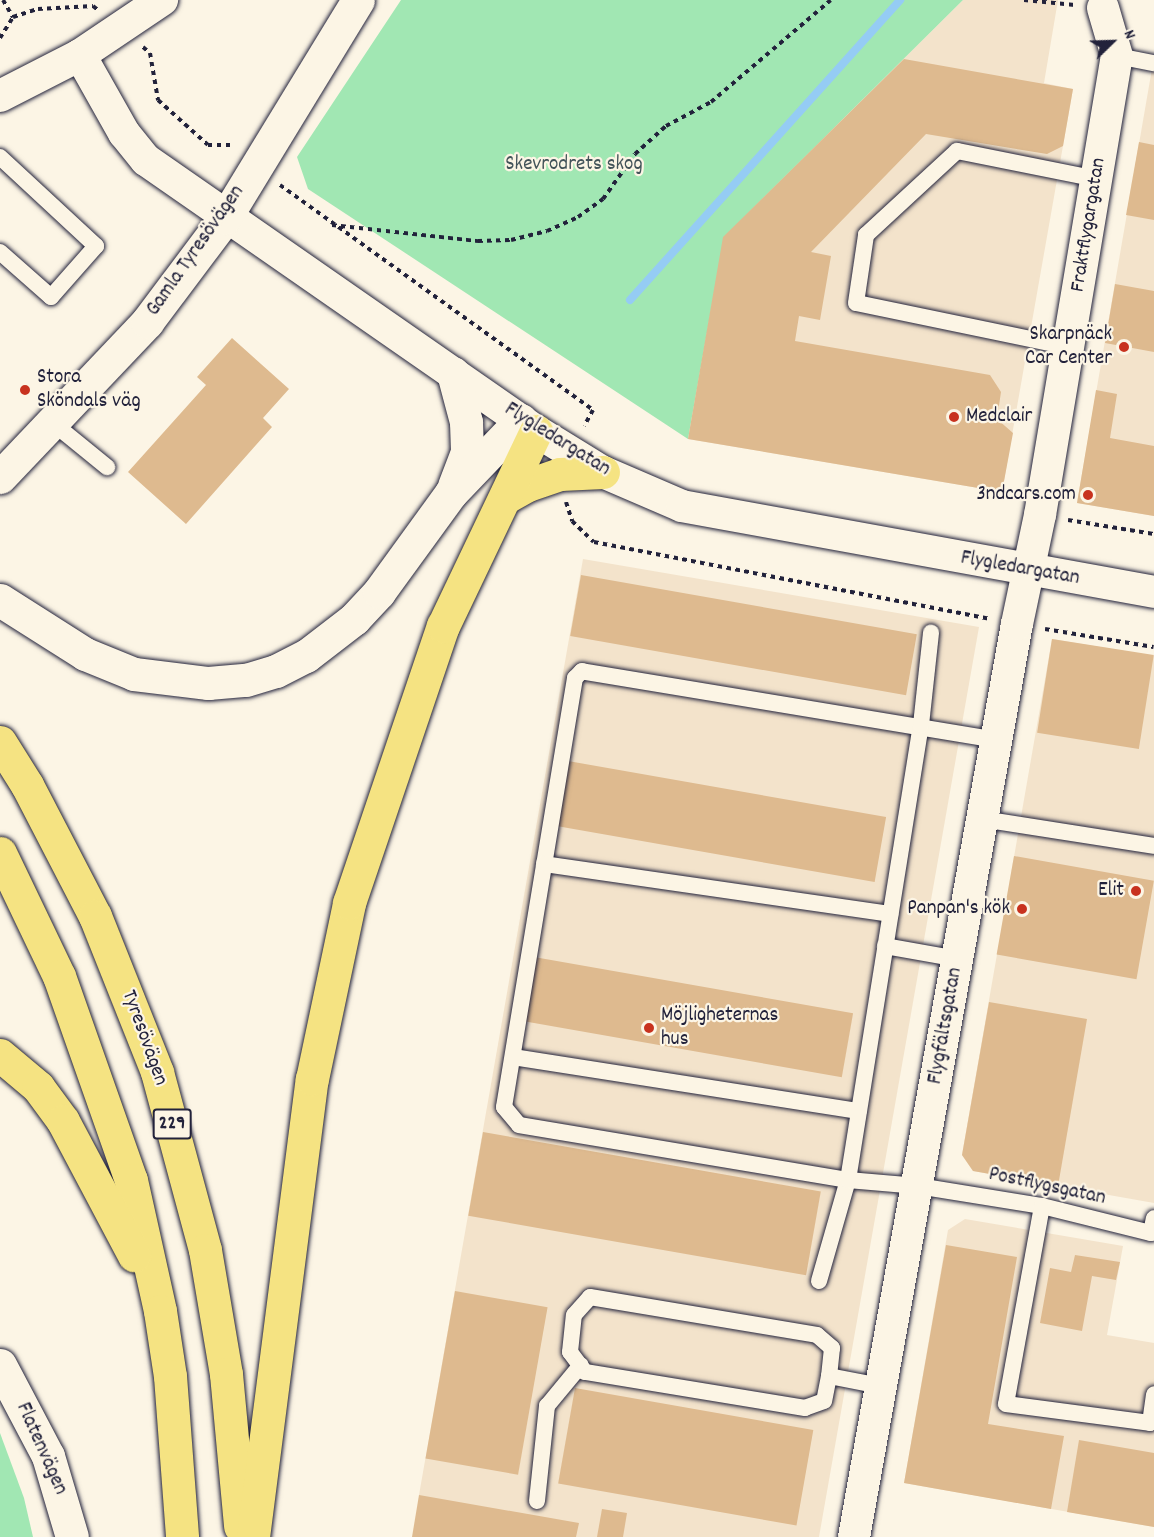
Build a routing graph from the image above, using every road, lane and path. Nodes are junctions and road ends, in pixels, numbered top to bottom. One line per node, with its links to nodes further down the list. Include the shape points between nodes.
1 (3, 0): 7 (path)
2 (162, 0): 8 (street)
3 (358, 0): 14 (street, Gamla Tyresövägen)
4 (831, 0): 18 (path, via 711,102 666,126 635,154 603,199 568,222 511,240 478,241)
5 (1024, 0): 6 (path)
6 (1103, 8): 11 (street, Fraktflygargatan)
7 (13, 17): 8 (path, via 39,9 93,6); 9 (path)
8 (122, 27): 10 (street); 14 (path, via 150,53 158,100 208,145)
9 (0, 38)
10 (80, 55): 13 (street); 17 (street, Flygledargatan, via 104,101 146,160)
11 (1118, 56): 12 (lane); 16 (street, Fraktflygargatan)
12 (1154, 63)
13 (0, 96)
14 (243, 155): 17 (street, Gamla Tyresövägen); 18 (path)
15 (0, 158): 19 (lane, via 96,246 51,297)
16 (1097, 179): 20 (street, Fraktflygargatan); 20 (lane, via 957,151 866,235 856,303)
17 (225, 218): 21 (street, Flygledargatan); 22 (street, Gamla Tyresövägen, via 147,322)
18 (332, 225): 24 (path, via 593,410)
19 (0, 252)
20 (1069, 347): 30 (street, Fraktflygargatan)
21 (453, 373): 23 (street, Flygledargatan); 28 (street, via 466,422 467,452)
22 (53, 423): 25 (lane); 27 (street, Gamla Tyresövägen)
23 (529, 425): 24 (street, Flygledargatan); 28 (street); 29 (highway)
24 (564, 463): 26 (highway); 29 (highway); 35 (path, via 572,521 594,542)
25 (107, 467)
26 (603, 472): 32 (street, Flygledargatan, via 682,506)
27 (0, 477)
28 (451, 493): 34 (street, via 380,592 354,619 306,656 246,680 168,681 134,674 85,654)
29 (506, 498): 66 (highway, via 474,555 443,626 350,903 312,1079)
30 (1040, 516): 31 (path); 32 (street, Flygfältsgatan)
31 (1154, 534)
32 (1030, 572): 33 (street, Flygledargatan); 35 (street, Flygfältsgatan)
33 (1154, 592)
34 (0, 600)
35 (1017, 624): 37 (path); 39 (street, Flygfältsgatan)
36 (931, 633): 38 (lane)
37 (1154, 647)
38 (921, 725): 39 (lane); 44 (lane, Postflygsgatan, via 582,671 575,678); 45 (lane)
39 (997, 740): 41 (street, Flygfältsgatan)
40 (0, 742): 65 (highway, Tyresövägen / 229, via 27,785 95,916 157,1072 205,1250 226,1374)
41 (982, 819): 42 (lane); 47 (street, Flygfältsgatan)
42 (1154, 846)
43 (0, 853): 56 (highway, via 59,976 92,1060 130,1180)
44 (544, 864): 45 (lane); 49 (lane, Postflygsgatan)
45 (890, 914): 46 (lane)
46 (885, 946): 47 (lane); 50 (lane)
47 (958, 959): 52 (street, Flygfältsgatan)
48 (0, 1055): 56 (highway, via 38,1087 63,1121 111,1205)
49 (513, 1056): 50 (lane); 51 (lane, Postflygsgatan, via 504,1107 519,1125)
50 (859, 1111): 51 (lane)
51 (848, 1180): 52 (lane, Postflygsgatan); 55 (lane)
52 (918, 1186): 53 (lane, Postflygsgatan); 60 (street, Flygfältsgatan)
53 (1042, 1206): 54 (lane, Postflygsgatan); 61 (lane, via 1006,1404 1150,1423)
54 (1153, 1230)
55 (819, 1281)
56 (160, 1311): 64 (highway, via 170,1376)
57 (0, 1365): 63 (street, Flatenvägen, via 48,1456)
58 (581, 1365): 59 (lane, via 585,1372 805,1408 824,1401); 59 (lane, via 570,1352 573,1315 590,1297 817,1335 832,1348); 62 (lane, via 547,1406)
59 (829, 1376): 60 (lane)
60 (881, 1386): 67 (street, Flygfältsgatan)
61 (1154, 1394)
62 (537, 1501)
63 (72, 1537)
64 (182, 1537)
65 (240, 1537)
66 (253, 1537)
67 (854, 1537)

